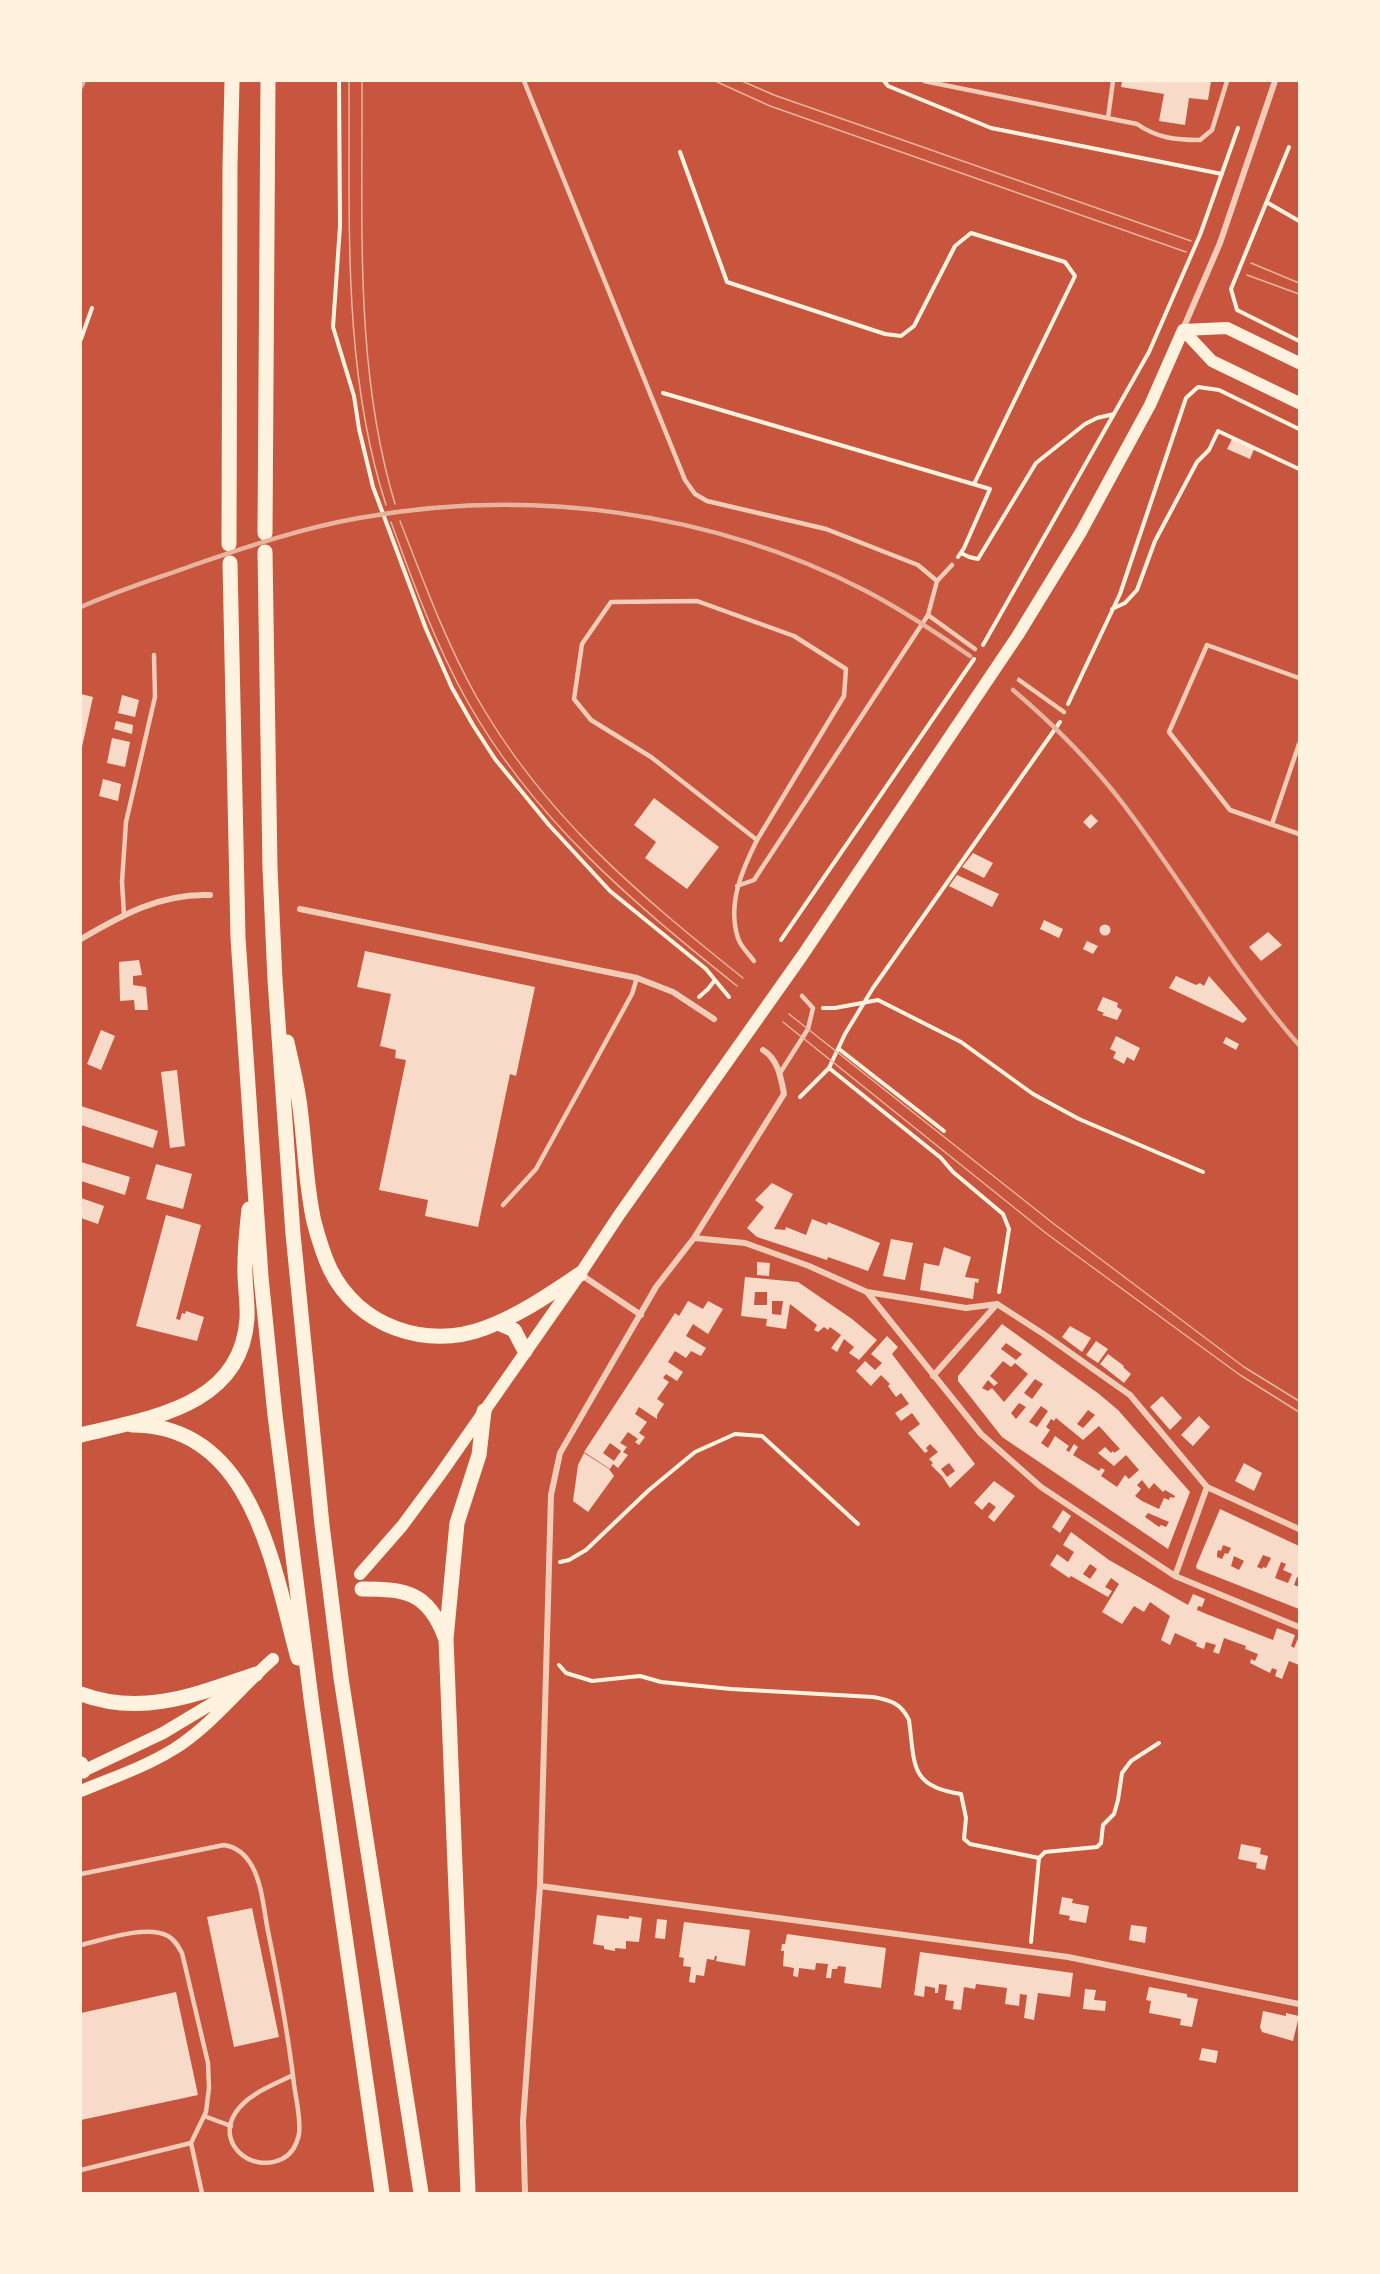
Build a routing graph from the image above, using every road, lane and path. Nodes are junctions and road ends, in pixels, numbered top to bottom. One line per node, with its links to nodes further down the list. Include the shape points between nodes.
1 (232, 81): 29 (highway)
2 (268, 81): 28 (highway)
3 (339, 81): 57 (path, via 340,226 333,327 354,396 373,487 426,629 452,688 495,759 549,825 610,891)
4 (524, 81): 22 (lane)
5 (884, 81): 14 (path, via 991,128)
6 (924, 81): 10 (lane)
7 (1113, 81): 10 (lane)
8 (1227, 81): 10 (lane, via 1212,130 1200,140 1152,135 1137,124)
9 (1275, 81): 18 (street, via 1220,243)
10 (1108, 118)
11 (1238, 128): 14 (path)
12 (1289, 147): 15 (path)
13 (680, 152): 27 (path, via 727,282 885,333 901,336 914,326 955,246 971,233 1065,262 1076,276)
14 (1222, 174): 24 (path, via 1200,236 1149,352)
15 (1268, 203): 16 (path); 20 (path, via 1231,289 1237,310)
16 (1299, 221)
17 (92, 308): 19 (path)
18 (1183, 330): 21 (main road, via 1227,328); 23 (main road, via 1212,360); 74 (main road, via 1150,405 1018,635 802,956)
19 (81, 339)
20 (1299, 341)
21 (1299, 363)
22 (649, 389): 27 (path); 34 (lane, via 685,480 707,501 826,529 918,565)
23 (1299, 404)
24 (1114, 414): 31 (path, via 1084,424 1036,463 978,559); 37 (path)
25 (1299, 429): 35 (path, via 1219,390 1198,387 1186,398)
26 (1299, 469): 35 (path, via 1218,431 1155,541 1137,590 1125,603)
27 (975, 484): 31 (path, via 990,489)
28 (265, 533)
29 (229, 544)
30 (265, 552): 56 (highway)
31 (961, 553): 33 (path)
32 (230, 563): 70 (highway, via 238,938)
33 (952, 564): 34 (lane)
34 (937, 580): 36 (lane)
35 (1112, 609): 43 (path)
36 (928, 615): 38 (lane); 48 (lane, via 754,880)
37 (998, 622)
38 (975, 649)
39 (154, 656): 51 (lane, via 155,697 126,822)
40 (1299, 678): 45 (lane, via 1207,645 1168,732 1230,810)
41 (1019, 680): 43 (lane)
42 (954, 691): 53 (path)
43 (1064, 712): 60 (path, via 1056,729)
44 (1299, 744): 45 (lane)
45 (1272, 824): 46 (lane)
46 (1299, 834)
47 (757, 840): 47 (lane, via 651,757 591,720 574,699 582,644 611,602 698,601 794,636 846,669 844,696); 48 (lane)
48 (737, 885): 54 (lane, via 734,913 738,940)
49 (210, 895): 51 (street, via 173,897)
50 (300, 909): 55 (street)
51 (124, 914): 52 (street)
52 (81, 939)
53 (781, 940)
54 (754, 961)
55 (636, 978): 61 (street); 72 (lane, via 632,994 536,1169)
56 (275, 980): 79 (highway, via 299,1100 312,1210 324,1253 340,1284 370,1316 415,1334 456,1336); 114 (highway, via 293,1234 322,1526 341,1677)
57 (715, 980): 59 (path); 61 (path)
58 (802, 996): 62 (lane)
59 (729, 997)
60 (866, 1001): 62 (path); 64 (path); 71 (path, via 878,1000 954,1038 1033,1094 1079,1119)
61 (691, 1002): 63 (street)
62 (813, 1008): 67 (lane, via 808,1029)
63 (714, 1019)
64 (839, 1049): 66 (path); 69 (path)
65 (763, 1050): 67 (street)
66 (828, 1068): 68 (path); 75 (path, via 941,1158 1003,1214 1009,1229)
67 (780, 1072): 73 (street, via 784,1094)
68 (800, 1097)
69 (944, 1131)
70 (252, 1158): 83 (highway, via 245,1265 247,1321 236,1361 223,1380 196,1400); 97 (highway, via 273,1392)
71 (1203, 1172)
72 (503, 1205)
73 (694, 1238): 76 (street, via 745,1243); 78 (street, via 656,1287)
74 (580, 1274): 78 (street); 79 (highway); 80 (main road)
75 (1001, 1287)
76 (867, 1292): 77 (street, via 966,1308); 81 (street)
77 (997, 1304): 81 (street); 85 (street, via 1130,1395)
78 (641, 1315): 88 (street, via 560,1453 551,1495)
79 (498, 1323): 80 (highway, via 514,1330)
80 (525, 1351): 82 (main road)
81 (933, 1377): 89 (street, via 981,1434 1041,1487)
82 (484, 1410): 90 (main road); 92 (highway, via 479,1455 457,1523)
83 (117, 1426): 84 (highway); 97 (highway, via 171,1431 188,1438 208,1451 242,1489 255,1513)
84 (81, 1435)
85 (1207, 1487): 87 (street); 89 (street)
86 (858, 1524): 88 (path, via 762,1436 735,1434 695,1452 586,1550 569,1560)
87 (1299, 1529)
88 (550, 1563): 103 (street)
89 (1175, 1576): 91 (street)
90 (361, 1582): 92 (highway, via 399,1591 426,1603 437,1616)
91 (1299, 1627)
92 (446, 1640): 115 (highway)
93 (273, 1659): 95 (main road)
94 (556, 1662): 101 (path, via 566,1673 592,1681 640,1676 731,1689 873,1696 895,1701 909,1720 916,1771 931,1787 961,1794 966,1818 964,1839 970,1844)
95 (256, 1674): 96 (highway, via 152,1704 114,1703); 99 (main road, via 163,1733); 100 (main road, via 218,1713 174,1749)
96 (81, 1694)
97 (312, 1706): 113 (highway)
98 (1159, 1743): 101 (path, via 1131,1761 1122,1773 1114,1814 1103,1825 1097,1847 1045,1852)
99 (82, 1769)
100 (81, 1791)
101 (1039, 1858): 105 (path)
102 (81, 1874): 107 (lane, via 224,1845 237,1849 252,1865 260,1894)
103 (540, 1886): 105 (street); 116 (street, via 523,2121)
104 (81, 1945): 108 (lane, via 156,1931 176,1942 187,1971 208,2063)
105 (1030, 1952): 106 (street)
106 (1299, 2004)
107 (293, 2075): 109 (lane, via 245,2102 235,2113); 109 (lane, via 299,2135 286,2156 271,2163 249,2160 236,2150)
108 (204, 2116): 109 (lane); 110 (lane)
109 (231, 2126)
110 (191, 2143): 111 (lane); 112 (lane)
111 (81, 2170)
112 (202, 2193)
113 (382, 2193)
114 (421, 2193)
115 (468, 2193)
116 (525, 2193)

